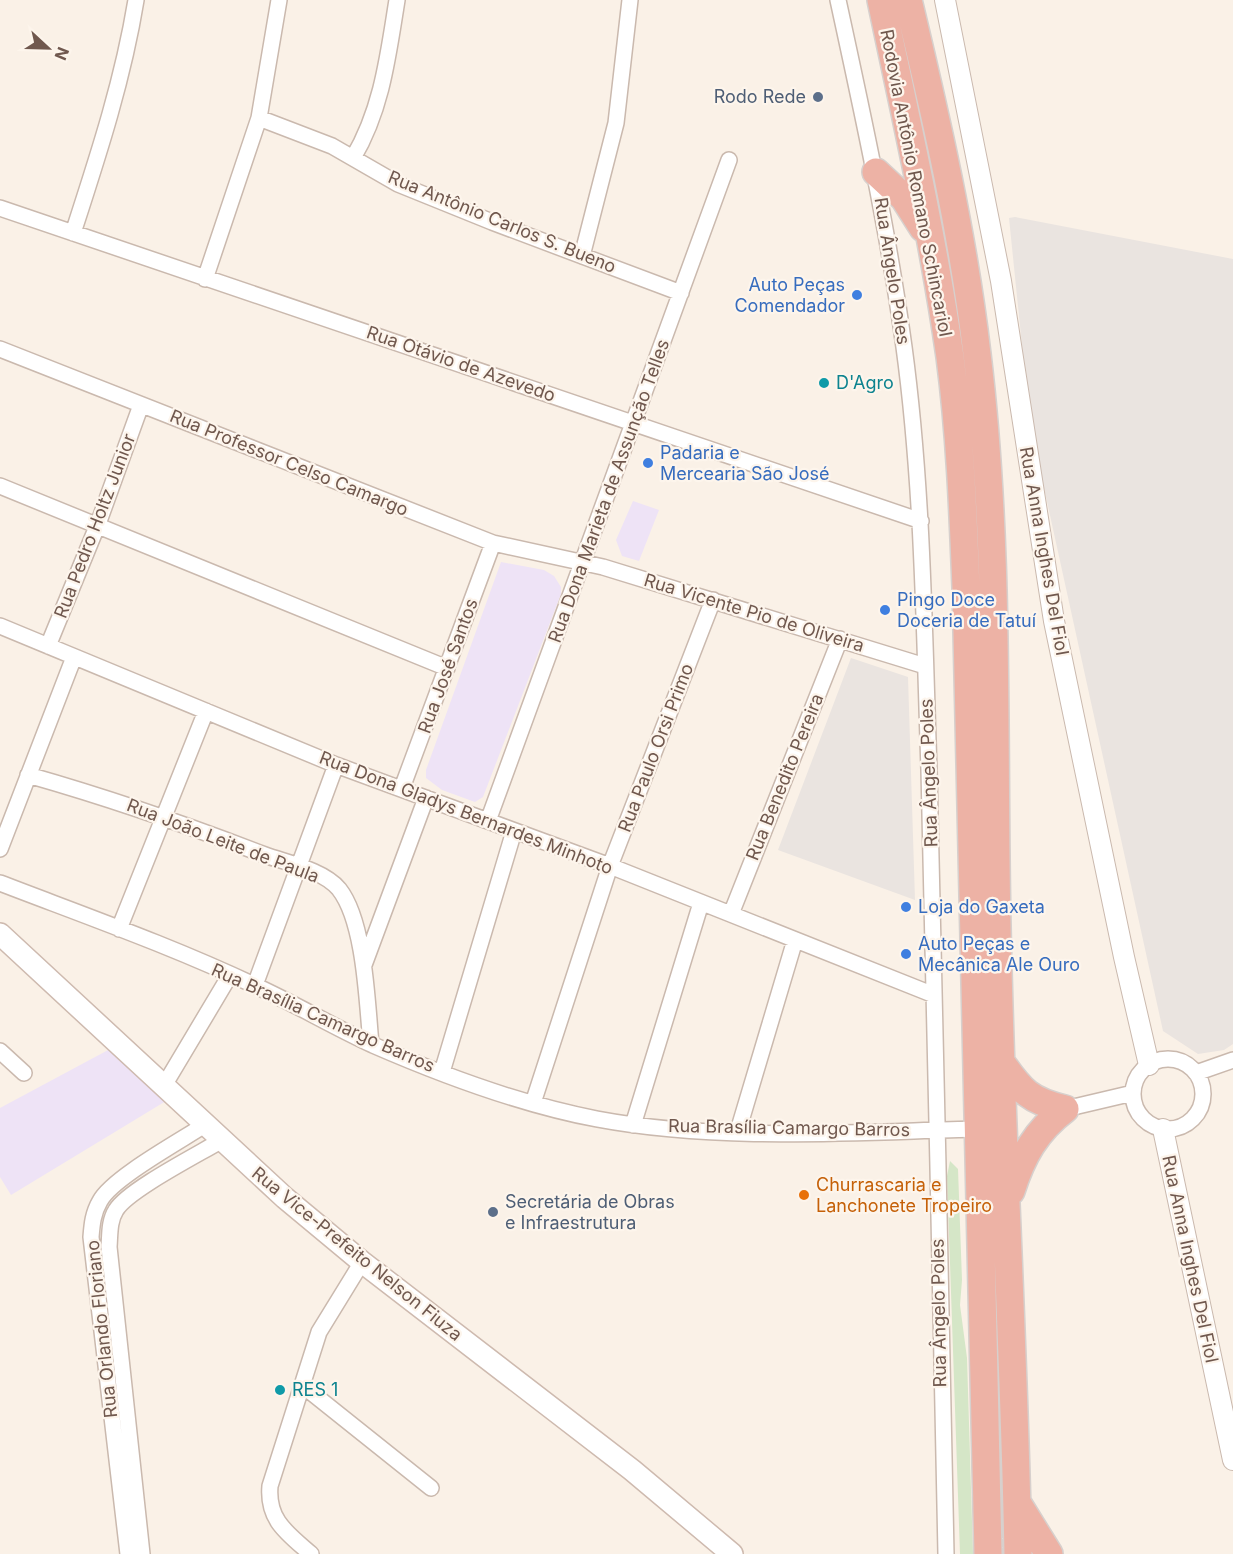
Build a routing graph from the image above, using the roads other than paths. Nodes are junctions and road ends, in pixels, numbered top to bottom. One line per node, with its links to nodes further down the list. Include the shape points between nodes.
1 (136, 0): 14 (street, via 110,119)
2 (279, 0): 9 (street)
3 (397, 0): 10 (street, via 378,104)
4 (630, 0): 16 (street, via 616,123)
5 (838, 0): 12 (street, Rua Ângelo Poles)
6 (881, 0): 15 (highway, Rodovia Antônio Romano Schincariol)
7 (908, 0): 58 (highway, Rodovia Antônio Romano Schincariol, via 959,232 987,455 993,584)
8 (945, 0): 59 (street, Rua Anna Inghes Del Fiol, via 1001,281 1054,621)
9 (259, 118): 10 (street, Rua Antônio Carlos S. Bueno); 17 (street)
10 (353, 158): 16 (street, Rua Antônio Carlos S. Bueno, via 398,184)
11 (729, 160): 18 (street, Rua Dona Marieta de Assunção Telles)
12 (876, 172): 15 (highway, via 904,198); 23 (street, Rua Ângelo Poles, via 904,349)
13 (0, 208): 14 (street, Rua Otávio de Azevedo)
14 (73, 233): 17 (street, Rua Otávio de Azevedo)
15 (932, 241): 69 (highway, Rodovia Antônio Romano Schincariol, via 951,370 963,524)
16 (582, 256): 18 (street, Rua Antônio Carlos S. Bueno)
17 (206, 279): 21 (street, Rua Otávio de Azevedo)
18 (681, 293): 21 (street, Rua Dona Marieta de Assunção Telles)
19 (0, 349): 20 (street, Rua Professor Celso Camargo)
20 (141, 405): 24 (street, Rua Pedro Holtz Junior); 25 (street, Rua Professor Celso Camargo)
21 (634, 422): 23 (street, Rua Otávio de Azevedo); 26 (street, Rua Dona Marieta de Assunção Telles)
22 (0, 486): 24 (street)
23 (921, 521): 32 (street, Rua Ângelo Poles)
24 (98, 524): 30 (street, Rua Pedro Holtz Junior); 33 (street)
25 (493, 543): 26 (street, Rua Professor Celso Camargo); 33 (street, Rua José Santos)
26 (582, 562): 27 (street, Rua Vicente Pio de Oliveira); 40 (street, Rua Dona Marieta de Assunção Telles)
27 (713, 600): 29 (street, Rua Vicente Pio de Oliveira); 43 (street, Rua Paulo Orsi Primo)
28 (0, 626): 30 (street, Rua Dona Gladys Bernardes Minhoto)
29 (840, 639): 32 (street, Rua Vicente Pio de Oliveira); 47 (street, Rua Benedito Pereira)
30 (48, 646): 31 (street, Rua Dona Gladys Bernardes Minhoto)
31 (74, 657): 34 (street, Rua Dona Gladys Bernardes Minhoto); 36 (street)
32 (925, 666): 54 (street, Rua Ângelo Poles)
33 (447, 668): 37 (street, Rua José Santos)
34 (206, 711): 35 (street, Rua Dona Gladys Bernardes Minhoto); 39 (street)
35 (336, 765): 37 (street, Rua Dona Gladys Bernardes Minhoto); 44 (street)
36 (28, 775): 39 (street, Rua João Leite de Paula); 42 (street)
37 (402, 789): 38 (street, Rua Dona Gladys Bernardes Minhoto)
38 (426, 798): 40 (street, Rua Dona Gladys Bernardes Minhoto); 51 (street, Rua João Leite de Paula)
39 (164, 816): 44 (street, Rua João Leite de Paula); 48 (street)
40 (488, 821): 41 (street, Rua Dona Gladys Bernardes Minhoto)
41 (514, 831): 43 (street, Rua Dona Gladys Bernardes Minhoto); 60 (street)
42 (0, 849)
43 (610, 866): 46 (street, Rua Dona Gladys Bernardes Minhoto); 65 (street, Rua Paulo Orsi Primo)
44 (298, 867): 51 (street, Rua João Leite de Paula, via 327,879 345,899); 53 (street)
45 (0, 883): 48 (street, Rua Brasília Camargo Barros)
46 (700, 903): 47 (street, Rua Dona Gladys Bernardes Minhoto); 68 (street)
47 (731, 914): 50 (street, Rua Dona Gladys Bernardes Minhoto)
48 (119, 929): 52 (street, Rua Brasília Camargo Barros)
49 (0, 934): 63 (main road, Rua Vice-Prefeito Nelson Fiuza)
50 (795, 940): 54 (street, Rua Dona Gladys Bernardes Minhoto); 72 (street)
51 (364, 965): 55 (street, Rua João Leite de Paula)
52 (230, 975): 53 (street, Rua Brasília Camargo Barros); 63 (street)
53 (255, 985): 55 (street, Rua Brasília Camargo Barros)
54 (934, 995): 71 (street, Rua Ângelo Poles)
55 (371, 1044): 60 (street, Rua Brasília Camargo Barros)
56 (0, 1051): 61 (street)
57 (1233, 1060): 62 (street)
58 (1001, 1062): 66 (highway, via 1029,1096); 74 (highway, Rodovia Antônio Romano Schincariol)
59 (1149, 1065): 62 (street, via 1164,1059 1176,1060); 64 (street, via 1136,1080)
60 (442, 1072): 65 (street, Rua Brasília Camargo Barros)
61 (24, 1073)
62 (1196, 1073): 70 (street, via 1204,1092 1198,1114 1180,1128)
63 (165, 1084): 67 (main road, Rua Vice-Prefeito Nelson Fiuza)
64 (1133, 1093): 66 (street); 70 (street, via 1139,1114 1147,1123)
65 (533, 1103): 68 (street, Rua Brasília Camargo Barros)
66 (1065, 1109): 74 (highway, via 1039,1131 1027,1148)
67 (206, 1124): 73 (main road, Rua Vice-Prefeito Nelson Fiuza); 81 (street, Rua Orlando Floriano, via 114,1185 101,1198 93,1216 91,1237)
68 (633, 1125): 72 (street, Rua Brasília Camargo Barros)
69 (977, 1129): 71 (street, Rua Brasília Camargo Barros); 85 (highway, Rodovia Antônio Romano Schincariol)
70 (1163, 1129): 77 (street, Rua Anna Inghes Del Fiol)
71 (936, 1130): 72 (street, Rua Brasília Camargo Barros); 84 (street, Rua Ângelo Poles)
72 (738, 1131)
73 (222, 1140): 75 (main road, Rua Vice-Prefeito Nelson Fiuza); 82 (street, Rua Orlando Floriano, via 133,1194 116,1209 110,1226)
74 (1006, 1206): 79 (highway, Rodovia Antônio Romano Schincariol)
75 (362, 1262): 76 (street, via 328,1315); 80 (main road, Rua Vice-Prefeito Nelson Fiuza, via 632,1470)
76 (302, 1385): 78 (street); 83 (street, via 268,1503 275,1519)
77 (1233, 1460)
78 (431, 1488)
79 (1017, 1502): 86 (highway, Rodovia Antônio Romano Schincariol); 87 (highway)
80 (725, 1552)
81 (128, 1554)
82 (142, 1554)
83 (311, 1554)
84 (946, 1554)
85 (988, 1554)
86 (1018, 1554)
87 (1049, 1554)

